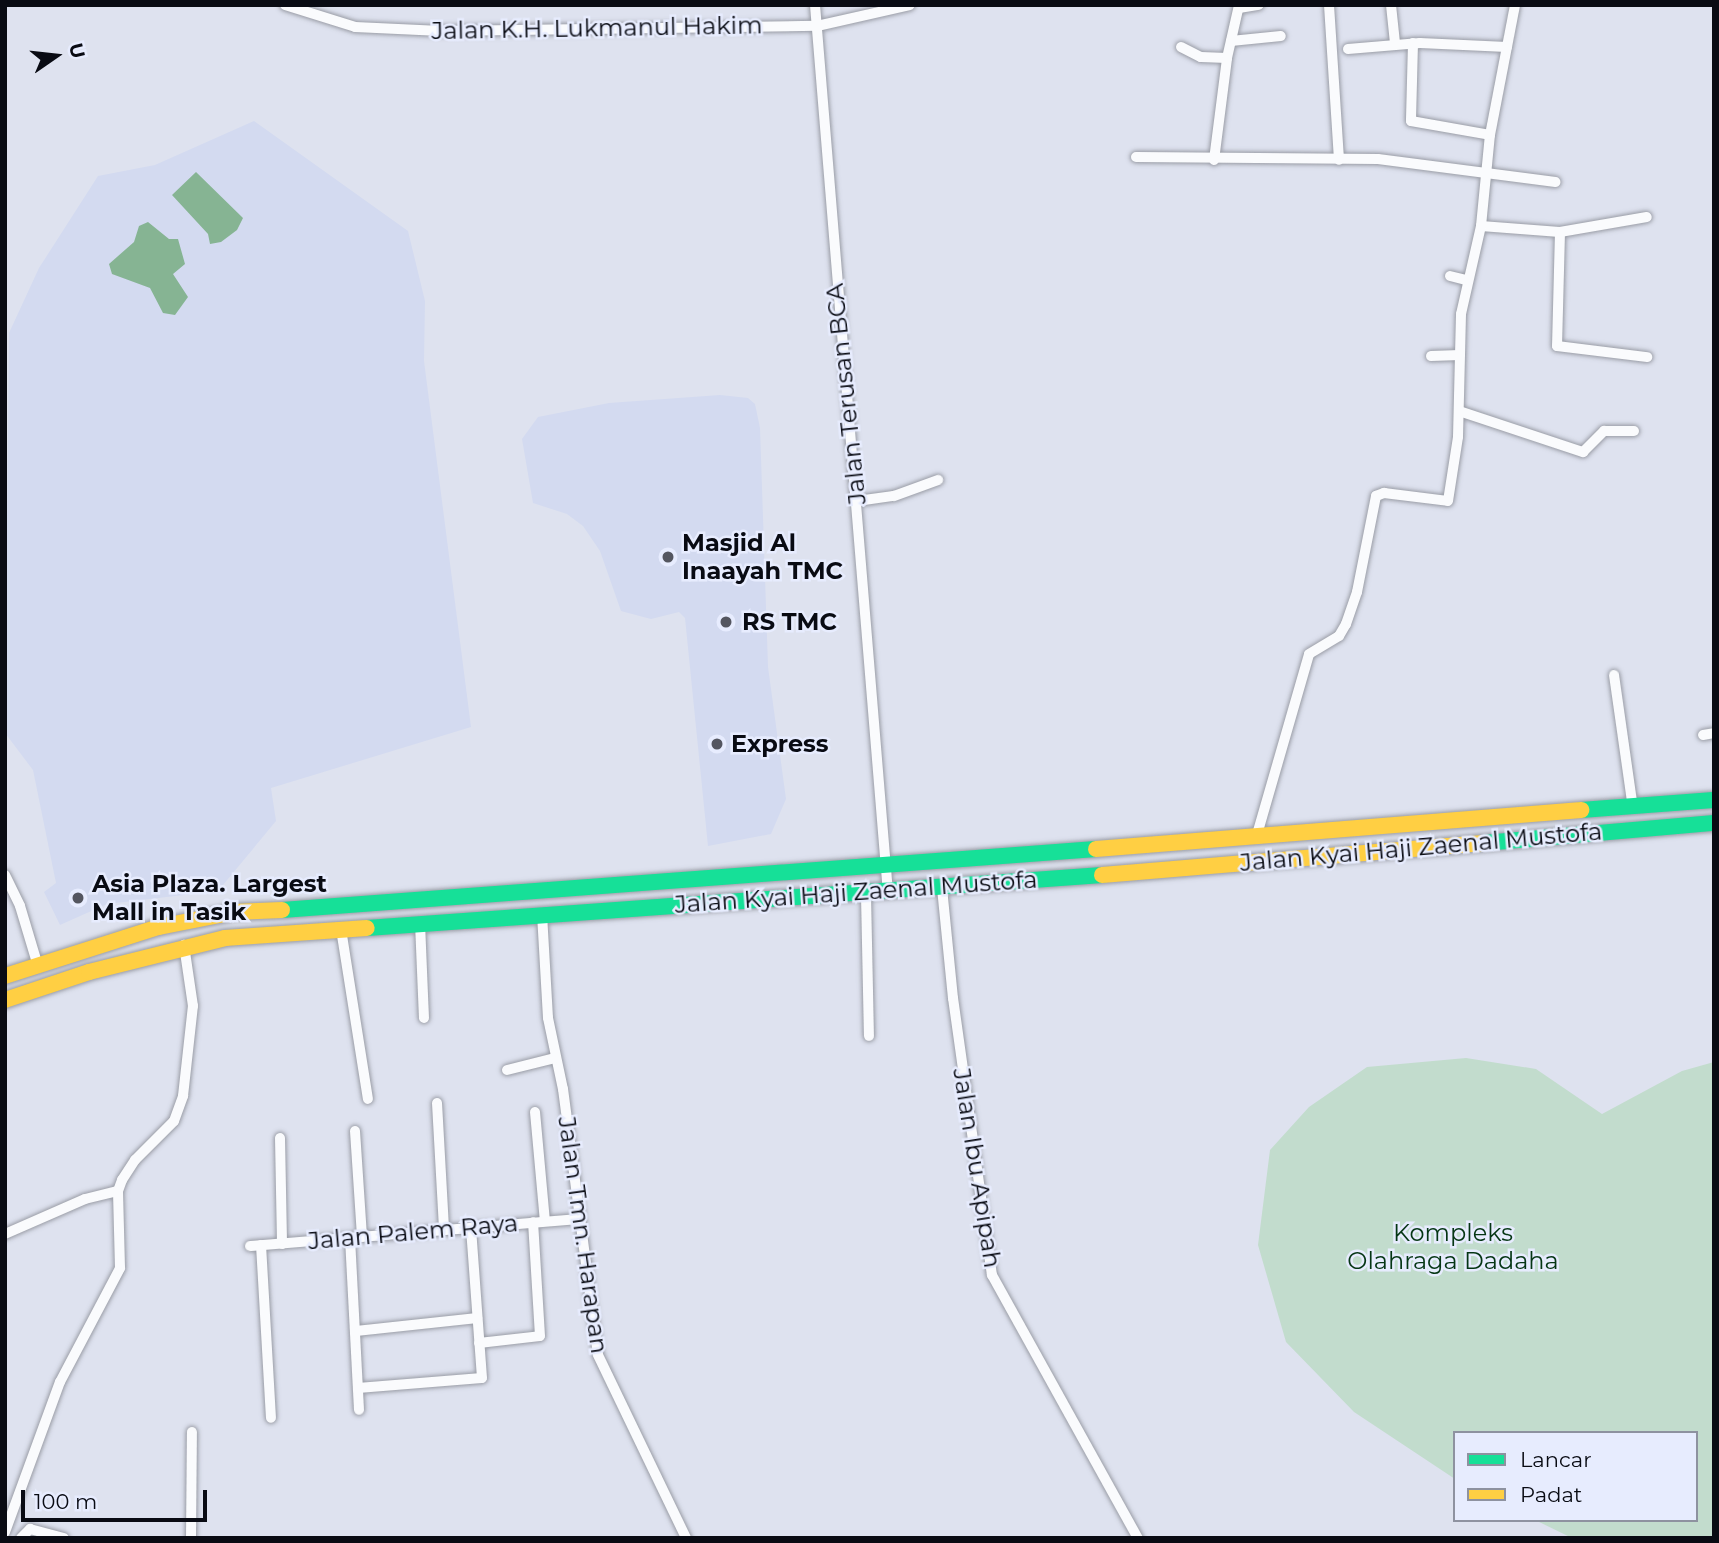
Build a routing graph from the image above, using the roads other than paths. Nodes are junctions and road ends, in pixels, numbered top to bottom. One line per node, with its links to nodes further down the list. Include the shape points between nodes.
1 (285, 5): 9 (street, Jalan K.H. Lukmanul Hakim, via 376,29)
2 (815, 5): 9 (street, Jalan Terusan BCA)
3 (910, 5): 9 (street, Jalan K.H. Lukmanul Hakim)
4 (1259, 5): 8 (street)
5 (1329, 5): 21 (street)
6 (1391, 5): 13 (street)
7 (1515, 5): 15 (street)
8 (1239, 7): 11 (street)
9 (817, 26): 35 (street, Jalan Terusan BCA, via 835,287)
10 (1281, 36): 11 (street)
11 (1231, 41): 17 (street)
12 (1413, 43): 13 (street); 15 (street); 18 (street, via 1411,121)
13 (1395, 44): 16 (street)
14 (1181, 47): 17 (street, via 1201,57)
15 (1507, 47): 18 (street)
16 (1348, 49)
17 (1227, 58): 20 (street)
18 (1490, 135): 22 (street)
19 (1136, 157): 20 (street)
20 (1214, 160): 21 (street)
21 (1339, 160): 22 (street, via 1389,160)
22 (1485, 176): 23 (street); 25 (street)
23 (1556, 182)
24 (1647, 217): 26 (street)
25 (1481, 226): 26 (street); 28 (street)
26 (1560, 232): 31 (street, via 1557,346)
27 (1450, 276): 28 (street)
28 (1466, 280): 29 (street)
29 (1460, 355): 30 (street); 32 (street)
30 (1431, 356)
31 (1647, 357)
32 (1459, 411): 33 (street, via 1583,452 1604,431); 42 (street, via 1448,501 1384,493 1376,496 1350,613 1339,636 1309,653)
33 (1634, 431)
34 (938, 480): 35 (street, via 894,496)
35 (857, 501): 46 (street, Jalan Terusan BCA)
36 (1614, 675): 38 (street)
37 (1714, 800): 38 (main road, Jalan Kyai Haji Zaenal Mustofa)
38 (1633, 808): 39 (main road, Jalan Kyai Haji Zaenal Mustofa)
39 (1536, 816): 41 (main road, Jalan Kyai Haji Zaenal Mustofa); 43 (main road)
40 (1714, 823): 43 (main road, Jalan Kyai Haji Zaenal Mustofa)
41 (1315, 832): 42 (main road, Jalan Kyai Haji Zaenal Mustofa); 45 (main road)
42 (1256, 838): 44 (main road, Jalan Kyai Haji Zaenal Mustofa)
43 (1537, 839): 45 (main road, Jalan Kyai Haji Zaenal Mustofa)
44 (1076, 852): 46 (main road, Jalan Kyai Haji Zaenal Mustofa); 47 (main road)
45 (1314, 856): 47 (main road, Jalan Kyai Haji Zaenal Mustofa)
46 (888, 866): 49 (main road, Jalan Kyai Haji Zaenal Mustofa); 51 (street, Jalan Terusan BCA)
47 (1076, 874): 50 (main road, Jalan Kyai Haji Zaenal Mustofa)
48 (5, 875): 54 (street)
49 (649, 884): 52 (main road, Jalan Kyai Haji Zaenal Mustofa); 55 (main road)
50 (942, 888): 51 (main road, Jalan Kyai Haji Zaenal Mustofa); 98 (street, Jalan Ibu Apipah, via 989,1264 1054,1394)
51 (888, 892): 53 (main road, Jalan Kyai Haji Zaenal Mustofa)
52 (519, 893): 56 (main road, Jalan Kyai Haji Zaenal Mustofa); 58 (main road)
53 (866, 895): 55 (main road, Jalan Kyai Haji Zaenal Mustofa); 69 (street)
54 (10, 898): 64 (street)
55 (649, 906): 57 (main road, Jalan Kyai Haji Zaenal Mustofa)
56 (261, 912): 61 (main road); 63 (main road, Jalan Kyai Haji Zaenal Mustofa, via 234,912 159,927)
57 (542, 914): 58 (main road, Jalan Kyai Haji Zaenal Mustofa); 70 (street, Jalan Tmn. Harapan, via 545,1000)
58 (520, 916): 59 (main road, Jalan Kyai Haji Zaenal Mustofa)
59 (420, 923): 60 (main road, Jalan Kyai Haji Zaenal Mustofa); 68 (street)
60 (341, 929): 61 (main road, Jalan Kyai Haji Zaenal Mustofa); 72 (street)
61 (258, 935): 62 (main road, Jalan Kyai Haji Zaenal Mustofa)
62 (184, 945): 66 (main road, Jalan Kyai Haji Zaenal Mustofa); 77 (street, via 192,1006 183,1096 174,1121 135,1160)
63 (59, 958): 64 (main road, Jalan Kyai Haji Zaenal Mustofa); 66 (main road)
64 (37, 966): 65 (main road, Jalan Kyai Haji Zaenal Mustofa)
65 (5, 976)
66 (60, 981): 67 (main road, Jalan Kyai Haji Zaenal Mustofa)
67 (5, 1000)
68 (424, 1018)
69 (869, 1036)
70 (555, 1058): 71 (street); 78 (street, Jalan Tmn. Harapan, via 563,1089)
71 (506, 1070)
72 (368, 1099)
73 (437, 1103): 81 (street)
74 (535, 1112): 79 (street)
75 (355, 1131): 83 (street)
76 (280, 1138): 85 (street)
77 (118, 1191): 82 (street, via 85,1199); 93 (street, via 120,1268 63,1376)
78 (577, 1219): 79 (street, Jalan Palem Raya); 97 (street, Jalan Tmn. Harapan, via 601,1367)
79 (539, 1222): 80 (street, Jalan Palem Raya); 88 (street, via 540,1336)
80 (471, 1227): 81 (street, Jalan Palem Raya); 86 (street)
81 (444, 1230): 83 (street, Jalan Palem Raya)
82 (5, 1234)
83 (362, 1237): 84 (street, Jalan Palem Raya)
84 (350, 1238): 85 (street, Jalan Palem Raya); 87 (street)
85 (282, 1244): 91 (street, Jalan Palem Raya, via 255,1246)
86 (477, 1318): 87 (street); 88 (street)
87 (356, 1331): 89 (street)
88 (479, 1343): 89 (street, via 482,1378)
89 (358, 1388): 90 (street)
90 (359, 1410)
91 (271, 1418)
92 (192, 1432): 96 (street)
93 (5, 1532)
94 (21, 1538): 95 (street, via 30,1529)
95 (64, 1538)
96 (191, 1538)
97 (687, 1538)
98 (1138, 1538)

